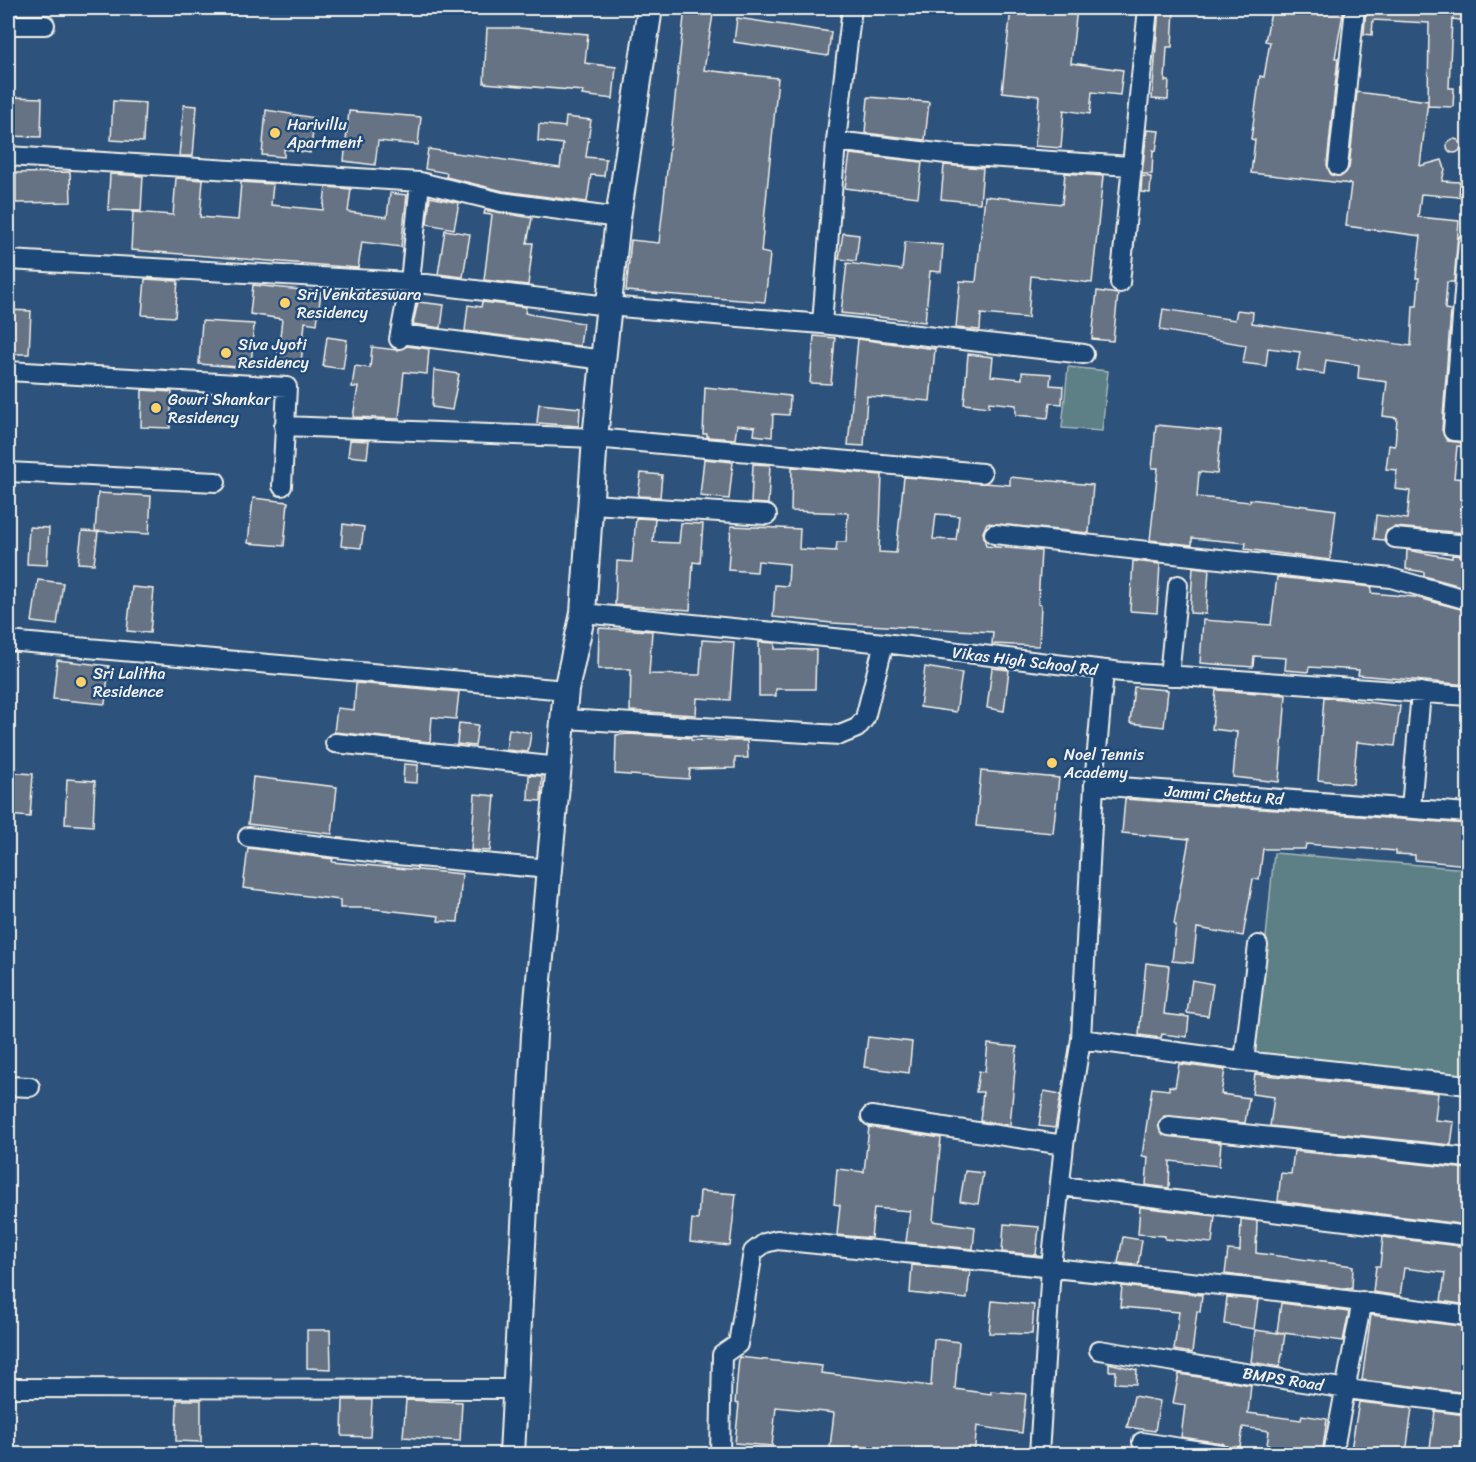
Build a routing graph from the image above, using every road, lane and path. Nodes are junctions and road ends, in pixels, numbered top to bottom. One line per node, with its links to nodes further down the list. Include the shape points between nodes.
1 (650, 8): 12 (street)
2 (852, 8): 7 (street)
3 (1148, 8): 9 (street)
4 (1354, 8): 10 (street)
5 (8, 25): 6 (street)
6 (45, 26)
7 (836, 141): 9 (street); 18 (street)
8 (8, 156): 11 (street)
9 (1131, 166): 16 (street)
10 (1338, 166)
11 (420, 182): 12 (street, via 501,202); 15 (street)
12 (618, 218): 17 (street)
13 (1468, 243): 23 (street, via 1453,431)
14 (8, 260): 15 (street)
15 (410, 282): 17 (street); 20 (street, via 400,337)
16 (1120, 283)
17 (608, 306): 18 (street); 20 (street)
18 (822, 324): 19 (street)
19 (1084, 354)
20 (604, 360): 24 (street)
21 (8, 371): 22 (street, via 287,387)
22 (284, 426): 24 (street); 28 (street)
23 (1468, 432)
24 (595, 438): 26 (street); 29 (street)
25 (8, 472): 27 (street)
26 (982, 473)
27 (216, 482)
28 (282, 486)
29 (592, 504): 30 (street); 36 (street)
30 (766, 515)
31 (994, 534): 35 (street, via 1390,578)
32 (1395, 538): 33 (street)
33 (1468, 545)
34 (1178, 585): 40 (street)
35 (1468, 600)
36 (583, 614): 38 (street, Vikas High School Rd); 41 (street)
37 (8, 641): 41 (street)
38 (884, 643): 39 (street, Vikas High School Rd); 44 (street, via 865,718 857,728 840,735)
39 (1104, 671): 40 (street, Vikas High School Rd); 47 (street)
40 (1169, 676): 42 (street, Vikas High School Rd)
41 (566, 690): 44 (street)
42 (1421, 692): 43 (street, Vikas High School Rd); 48 (street)
43 (1468, 696)
44 (566, 719): 46 (street)
45 (335, 743): 46 (street)
46 (560, 767): 51 (street)
47 (1094, 785): 48 (street, Jammi Chettu Rd); 53 (street)
48 (1411, 808): 49 (street, Jammi Chettu Rd)
49 (1468, 813)
50 (248, 837): 51 (street)
51 (549, 869): 69 (street, via 534,1035)
52 (1258, 945): 54 (street)
53 (1081, 1039): 54 (street); 60 (street)
54 (1245, 1061): 55 (street)
55 (1468, 1085)
56 (8, 1086): 57 (street)
57 (30, 1087)
58 (871, 1116): 60 (street)
59 (1169, 1125): 61 (street)
60 (1064, 1144): 62 (street)
61 (1468, 1158)
62 (1061, 1186): 63 (street); 64 (street)
63 (1468, 1236)
64 (1051, 1267): 65 (street); 74 (street, via 777,1240 765,1243 753,1252 738,1344 722,1355); 75 (street)
65 (1362, 1301): 66 (street); 70 (street)
66 (1468, 1316)
67 (1099, 1350): 70 (street, BMPS Road)
68 (8, 1388): 69 (street)
69 (514, 1389): 73 (street)
70 (1347, 1389): 71 (street, BMPS Road); 77 (street)
71 (1468, 1404)
72 (1142, 1442): 76 (street)
73 (512, 1455)
74 (720, 1455)
75 (1039, 1455)
76 (1220, 1455)
77 (1333, 1455)

